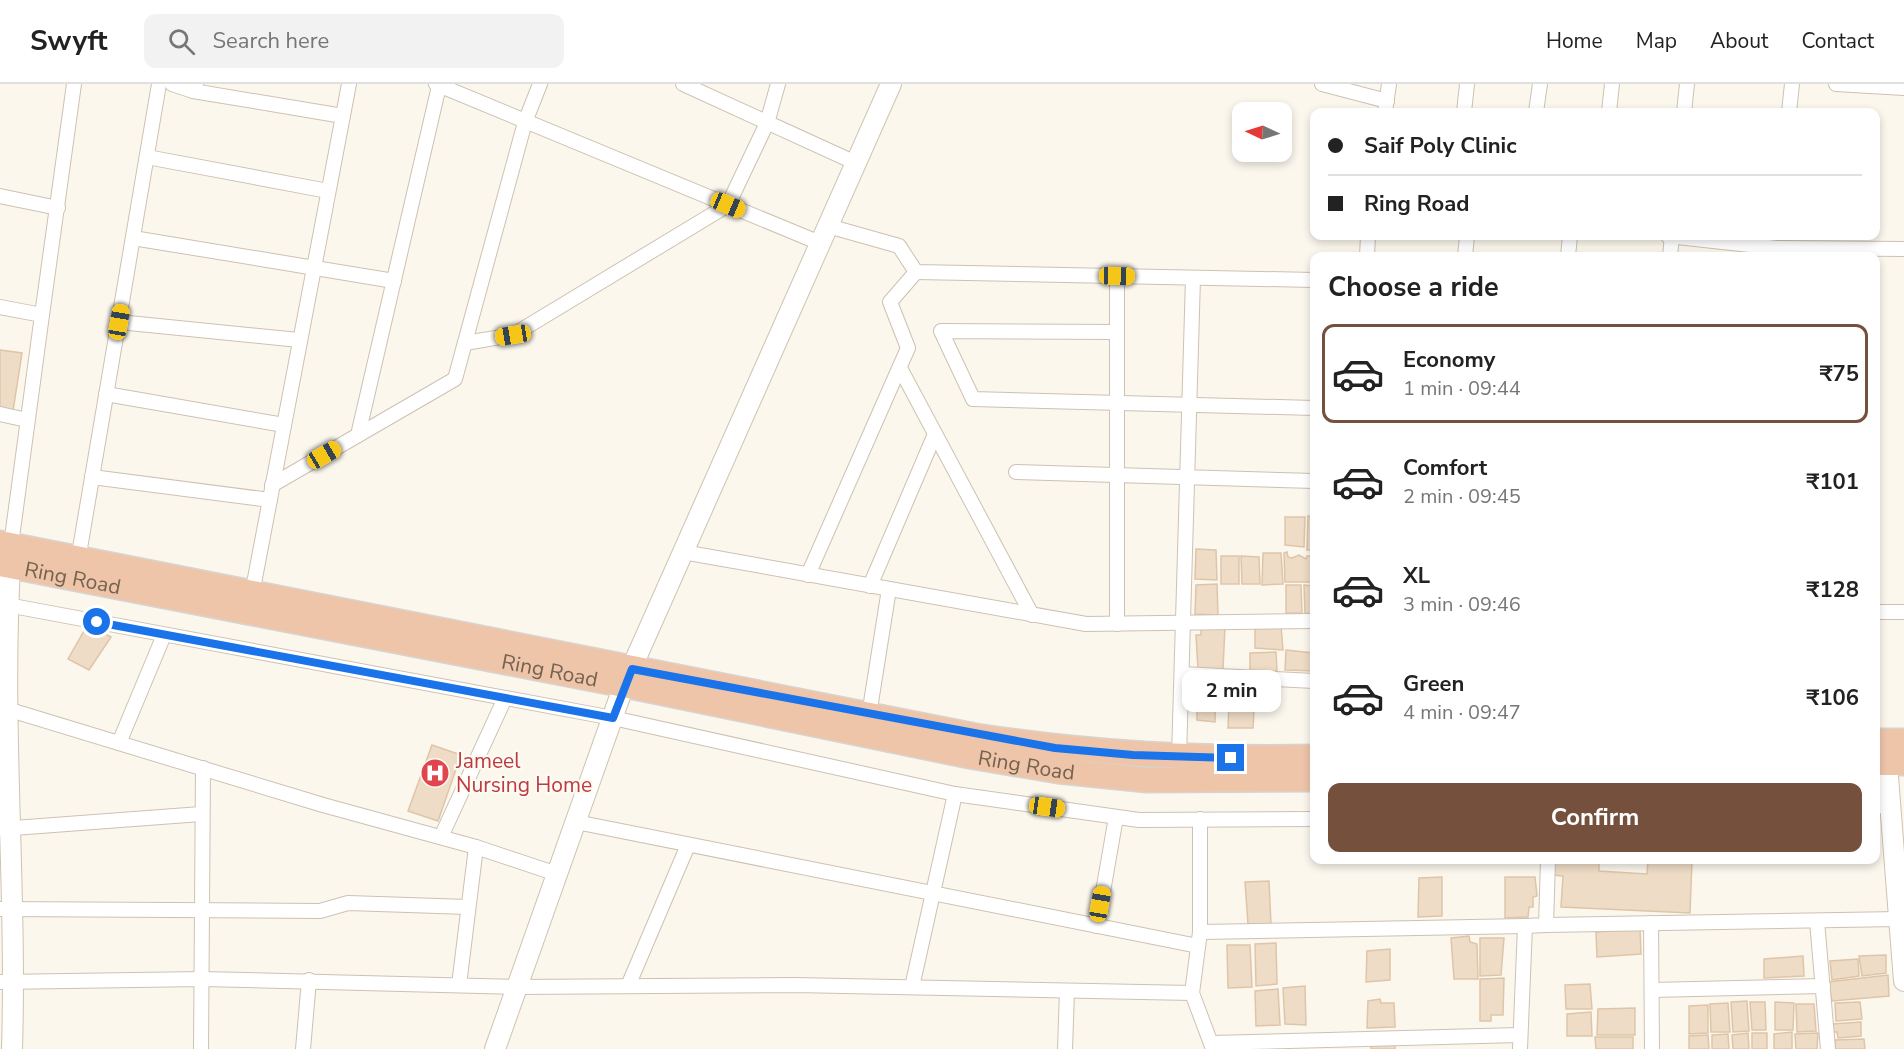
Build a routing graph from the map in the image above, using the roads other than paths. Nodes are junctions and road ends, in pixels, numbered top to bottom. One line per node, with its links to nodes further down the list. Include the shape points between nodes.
1 (74, 84): 34 (street)
2 (159, 84): 29 (street)
3 (172, 84): 18 (street)
4 (350, 84): 26 (street)
5 (540, 84): 27 (street)
6 (683, 84): 28 (street)
7 (778, 84): 28 (street)
8 (891, 84): 30 (street)
9 (1322, 84): 20 (street)
10 (1389, 84): 20 (street)
11 (1467, 84): 21 (street)
12 (1540, 84): 22 (street)
13 (1612, 84): 23 (street)
14 (1687, 84): 24 (street)
15 (1792, 84): 25 (street)
16 (1836, 84): 19 (street)
17 (438, 85): 27 (street); 45 (street)
18 (194, 88): 26 (street)
19 (1904, 88)
20 (1386, 107)
21 (1464, 108)
22 (1537, 108)
23 (1609, 108)
24 (1684, 108)
25 (1789, 108)
26 (343, 116): 31 (street)
27 (525, 122): 33 (street); 51 (street)
28 (767, 123): 30 (street); 33 (street)
29 (147, 157): 31 (street); 36 (street)
30 (855, 164): 35 (street)
31 (328, 191): 40 (street)
32 (0, 195): 34 (street)
33 (728, 205): 35 (street); 51 (street, via 513,335)
34 (58, 208): 47 (street)
35 (824, 235): 41 (street, via 899,246); 69 (street)
36 (133, 238): 40 (street); 48 (street)
37 (1709, 240): 38 (street)
38 (1777, 247): 39 (street)
39 (1904, 249)
40 (313, 267): 45 (street); 50 (street)
41 (916, 272): 42 (street); 52 (street, via 890,302 908,348)
42 (1117, 276): 43 (street); 49 (street)
43 (1193, 278): 44 (street); 55 (street)
44 (1310, 280)
45 (394, 281): 61 (street)
46 (0, 307): 47 (street)
47 (42, 315): 58 (street)
48 (119, 322): 50 (street); 53 (street)
49 (1117, 332): 54 (street); 54 (street, via 941,331 973,399)
50 (299, 340): 59 (street)
51 (465, 343): 61 (street, via 455,379)
52 (900, 368): 60 (street); 72 (street)
53 (106, 394): 59 (street); 65 (street)
54 (1117, 404): 55 (street); 63 (street)
55 (1189, 406): 56 (street); 64 (street)
56 (1310, 408)
57 (0, 414): 58 (street)
58 (27, 420): 70 (street)
59 (284, 424): 67 (street)
60 (935, 434): 73 (street); 79 (street)
61 (358, 435): 67 (street)
62 (1016, 472): 63 (street)
63 (1117, 475): 64 (street); 82 (street)
64 (1188, 476): 66 (street); 81 (street)
65 (92, 477): 68 (street); 71 (street)
66 (1310, 481)
67 (272, 485): 68 (street)
68 (270, 500): 75 (street)
69 (683, 552): 72 (street); 85 (street)
70 (5, 555): 71 (highway, Ring Road); 76 (street); 85 (highway, Ring Road)
71 (78, 560): 75 (highway, Ring Road)
72 (808, 575): 73 (street)
73 (870, 586): 74 (street)
74 (889, 589): 79 (street); 89 (street)
75 (252, 594): 85 (highway, Ring Road)
76 (4, 605): 83 (street); 88 (street)
77 (1880, 612): 78 (street)
78 (1904, 612)
79 (1032, 615): 82 (street, via 1086,624)
80 (1310, 621): 81 (street)
81 (1184, 623): 82 (street); 84 (street)
82 (1117, 624)
83 (164, 634): 87 (street); 91 (street)
84 (1182, 674): 86 (street); 93 (street)
85 (628, 677): 89 (highway, Ring Road); 90 (street); 96 (highway, Ring Road, via 860,735 1058,771 1147,780)
86 (1310, 681)
87 (505, 698): 90 (street); 105 (street)
88 (2, 708): 91 (street); 104 (street)
89 (869, 715): 93 (highway, Ring Road, via 1055,748)
90 (613, 718): 97 (street); 103 (street)
91 (119, 743): 95 (street)
92 (1888, 752): 98 (street)
93 (1179, 757): 94 (highway, Ring Road)
94 (1310, 757)
95 (203, 768): 99 (street); 105 (street)
96 (1310, 779)
97 (955, 794): 100 (street); 110 (street)
98 (1882, 806): 119 (street)
99 (201, 814): 104 (street); 113 (street)
100 (1116, 817): 101 (street); 117 (street)
101 (1200, 819): 102 (street); 120 (street)
102 (1310, 819)
103 (576, 822): 106 (street); 109 (street)
104 (4, 828): 112 (street)
105 (441, 837): 107 (street)
106 (688, 845): 110 (street); 127 (street)
107 (476, 847): 109 (street); 111 (street)
108 (1548, 864): 116 (street)
109 (557, 874): 129 (street)
110 (933, 893): 117 (street); 130 (street)
111 (468, 907): 113 (street, via 348,903 320,911); 126 (street)
112 (6, 908): 113 (street); 125 (street)
113 (202, 910): 122 (street)
114 (1817, 921): 115 (street); 119 (street); 128 (street)
115 (1651, 923): 116 (street); 131 (street)
116 (1546, 925): 118 (street)
117 (1096, 926): 121 (street)
118 (1525, 926): 120 (street); 134 (street)
119 (1901, 928): 124 (street)
120 (1200, 932): 121 (street)
121 (1198, 946): 133 (street)
122 (202, 979): 123 (street); 125 (street); 137 (street)
123 (309, 980): 126 (street); 138 (street)
124 (1904, 981)
125 (7, 982): 136 (street)
126 (459, 985): 129 (street)
127 (628, 986): 129 (street); 130 (street)
128 (1823, 986): 131 (street); 142 (street)
129 (517, 987): 139 (street)
130 (912, 987): 132 (street)
131 (1652, 990): 141 (street)
132 (1067, 991): 133 (street); 140 (street)
133 (1192, 993): 135 (street)
134 (1520, 1042): 135 (street)
135 (1212, 1046)
136 (12, 1049)
137 (201, 1049)
138 (303, 1049)
139 (495, 1049)
140 (1065, 1049)
141 (1652, 1049)
142 (1828, 1049)

